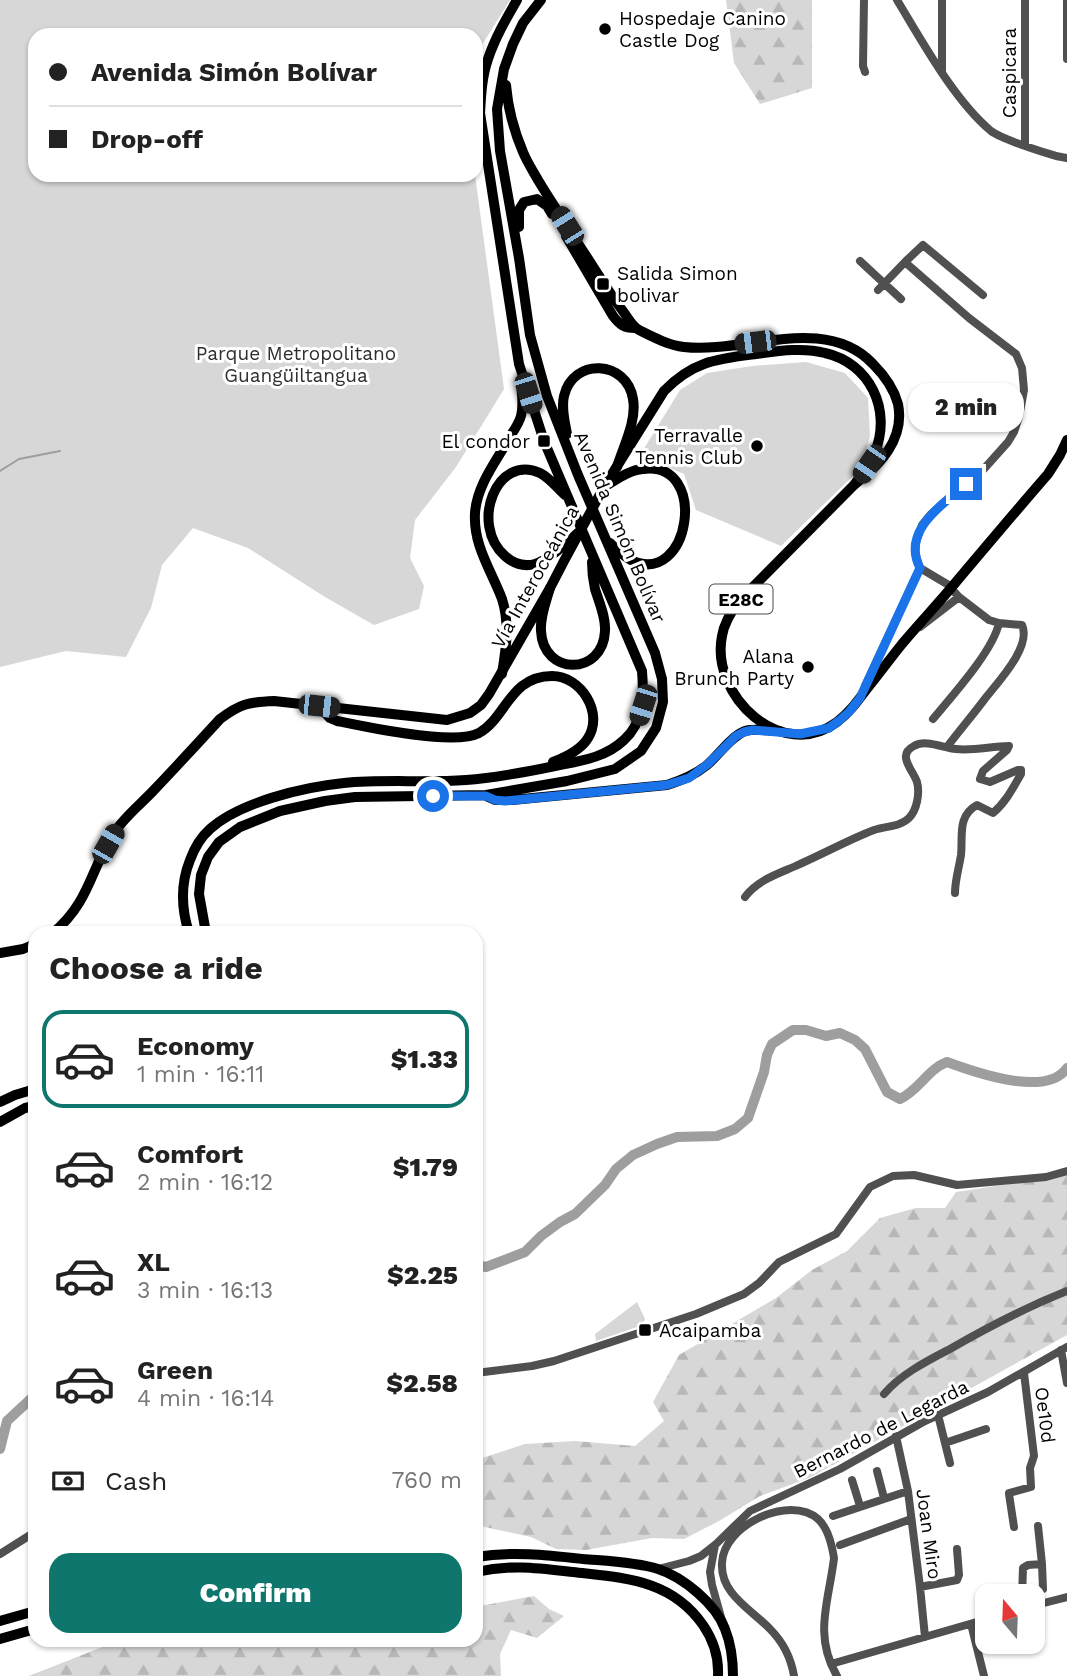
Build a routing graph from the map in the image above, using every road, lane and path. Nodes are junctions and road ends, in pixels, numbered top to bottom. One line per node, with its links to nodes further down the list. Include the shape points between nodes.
1 (517, 0): 14 (highway, Avenida Simón Bolívar, via 487,60)
2 (541, 0): 11 (highway, Avenida Simón Bolívar, via 523,23)
3 (864, 0): 12 (street)
4 (897, 0): 9 (street)
5 (942, 0): 8 (street)
6 (1025, 0): 16 (street, Caspicara)
7 (1067, 0): 10 (street)
8 (942, 44): 9 (street, via 936,51); 13 (street)
9 (928, 50): 13 (street)
10 (1067, 59)
11 (504, 69): 18 (highway, Avenida Simón Bolívar, via 497,109 500,151); 24 (highway, via 512,123 524,156)
12 (865, 72)
13 (943, 72): 16 (street, via 993,132)
14 (483, 82)
15 (483, 126): 25 (highway, Avenida Simón Bolívar)
16 (1025, 145): 17 (street)
17 (1067, 158)
18 (519, 258): 24 (highway, via 519,210 524,202 537,199 547,206 612,316 624,328); 27 (highway, Avenida Simón Bolívar, via 538,366)
19 (860, 261): 21 (street)
20 (905, 262): 21 (street); 22 (street, via 923,245); 35 (street, via 1014,352 1024,390 1008,442 922,525 915,553)
21 (881, 287): 23 (street)
22 (983, 295)
23 (901, 299)
24 (635, 328): 29 (highway, via 685,347 822,338 859,352 888,381 899,415 887,453)
25 (519, 363): 31 (highway, Avenida Simón Bolívar, via 544,442); 41 (highway, via 521,415 484,482 475,510 480,549 506,618)
26 (1067, 440): 36 (main road, via 1048,474)
27 (570, 454): 28 (highway, via 563,407 566,390 580,372 607,369 627,383 633,399 633,417); 33 (highway, Avenida Simón Bolívar)
28 (617, 467): 29 (main road, Vía Interoceánica / E28C, via 664,391 692,368 763,353 810,351 848,362 876,393 879,439); 30 (main road, Vía Interoceánica / E28C)
29 (855, 484): 45 (main road, Vía Interoceánica / E28C, via 748,591 725,625 721,648 730,687 751,715)
30 (604, 488): 32 (main road, Vía Interoceánica / E28C); 33 (highway, via 636,470 656,469 673,477 685,507 677,545 657,562 639,564)
31 (571, 502): 32 (highway, via 540,473 513,474 491,499 492,536 502,554 526,565 546,559); 34 (highway, Avenida Simón Bolívar)
32 (579, 531): 37 (main road, Vía Interoceánica / E28C)
33 (607, 540): 48 (highway, Avenida Simón Bolívar, via 662,678 663,702 656,728 641,751 614,769)
34 (591, 552): 37 (highway, via 606,630 600,650 586,662 572,666 559,662 543,643 541,619); 47 (highway, Avenida Simón Bolívar, via 642,671 643,705 626,739 612,750)
35 (920, 568): 36 (street); 42 (street)
36 (951, 587): 38 (street); 40 (main road)
37 (550, 588): 41 (main road, Vía Interoceánica / E28C)
38 (959, 597): 39 (street); 40 (street)
39 (999, 623): 44 (street, via 970,674); 46 (street, via 1022,625 1023,642 1003,677)
40 (913, 632): 42 (main road)
41 (502, 674): 43 (main road, Vía Interoceánica / E28C, via 481,705 447,720)
42 (860, 698): 45 (main road, via 829,728 800,734)
43 (319, 706): 47 (highway, via 337,721 464,738 485,729 525,685 545,677 563,678 580,688 590,703 592,731 572,753); 51 (main road, Vía Interoceánica / E28C, via 250,702 220,719 115,831 82,901)
44 (933, 719)
45 (779, 731): 48 (highway, via 744,732 689,778 667,785 512,800)
46 (947, 747): 49 (street, via 1009,746 983,771 980,779 984,781 1021,770 1000,807 993,813 977,805 965,818); 50 (street, via 925,743 906,752 917,795 916,807 905,821 850,839 756,885)
47 (526, 772): 52 (highway, Avenida Simón Bolívar, via 467,780 344,783 282,795 232,814 209,830 194,849 181,895)
48 (486, 796): 53 (highway, Avenida Simón Bolívar, via 355,797 280,811 240,827 219,842 201,875)
49 (955, 893)
50 (746, 897)
51 (61, 926)
52 (187, 926)
53 (205, 926)
54 (28, 947): 55 (main road)
55 (0, 953)
56 (28, 1091): 57 (highway)
57 (0, 1102)
58 (28, 1107): 59 (highway)
59 (0, 1122)
60 (1067, 1171): 63 (street, via 957,1185 914,1175 893,1176 870,1187 836,1234 779,1262 744,1294 554,1361)
61 (1067, 1291): 66 (street, via 945,1351)
62 (1064, 1349): 64 (street, Bernardo de Legarda); 65 (street)
63 (483, 1372)
64 (1024, 1373): 67 (street, Bernardo de Legarda); 80 (street, Oe10d, via 1034,1456 1031,1487 1009,1493)
65 (1067, 1383)
66 (884, 1394)
67 (938, 1415): 69 (street, Bernardo de Legarda); 70 (street)
68 (986, 1429): 70 (street)
69 (896, 1437): 74 (street, Joan Miro); 82 (street, Bernardo de Legarda, via 750,1511)
70 (945, 1443): 71 (street)
71 (950, 1463)
72 (877, 1471): 75 (street)
73 (852, 1480): 76 (street)
74 (908, 1491): 75 (street); 78 (street, Joan Miro)
75 (884, 1498): 76 (street)
76 (860, 1506): 77 (street)
77 (833, 1516)
78 (911, 1519): 84 (street); 93 (street, Joan Miro)
79 (1038, 1526): 88 (street)
80 (1014, 1527)
81 (28, 1536): 86 (street)
82 (729, 1536): 83 (street, Bernardo de Legarda); 104 (street, via 772,1513 802,1512 820,1520 834,1558 823,1624); 107 (street, via 722,1563 725,1582 776,1636 788,1654)
83 (715, 1545): 89 (street, Bernardo de Legarda, via 690,1561); 100 (street, via 710,1572)
84 (841, 1545)
85 (957, 1549): 93 (street, via 957,1580)
86 (0, 1554)
87 (483, 1556): 89 (highway, via 536,1553)
88 (1042, 1564): 91 (street, via 1023,1568); 92 (street)
89 (658, 1569): 100 (highway, via 697,1592)
90 (483, 1570): 105 (highway, via 524,1567 641,1581 659,1588 687,1606 704,1627 715,1648)
91 (1022, 1584)
92 (1043, 1584)
93 (920, 1587): 102 (street, Joan Miro)
94 (1067, 1597): 95 (street)
95 (1045, 1603)
96 (28, 1614): 97 (highway)
97 (0, 1621)
98 (975, 1623): 99 (street)
99 (971, 1624): 102 (street); 109 (street)
100 (724, 1626): 106 (highway, via 733,1655)
101 (28, 1631): 103 (highway)
102 (925, 1637): 104 (street)
103 (0, 1639)
104 (831, 1664): 108 (street)
105 (718, 1676)
106 (733, 1676)
107 (794, 1676)
108 (837, 1676)
109 (985, 1676)

